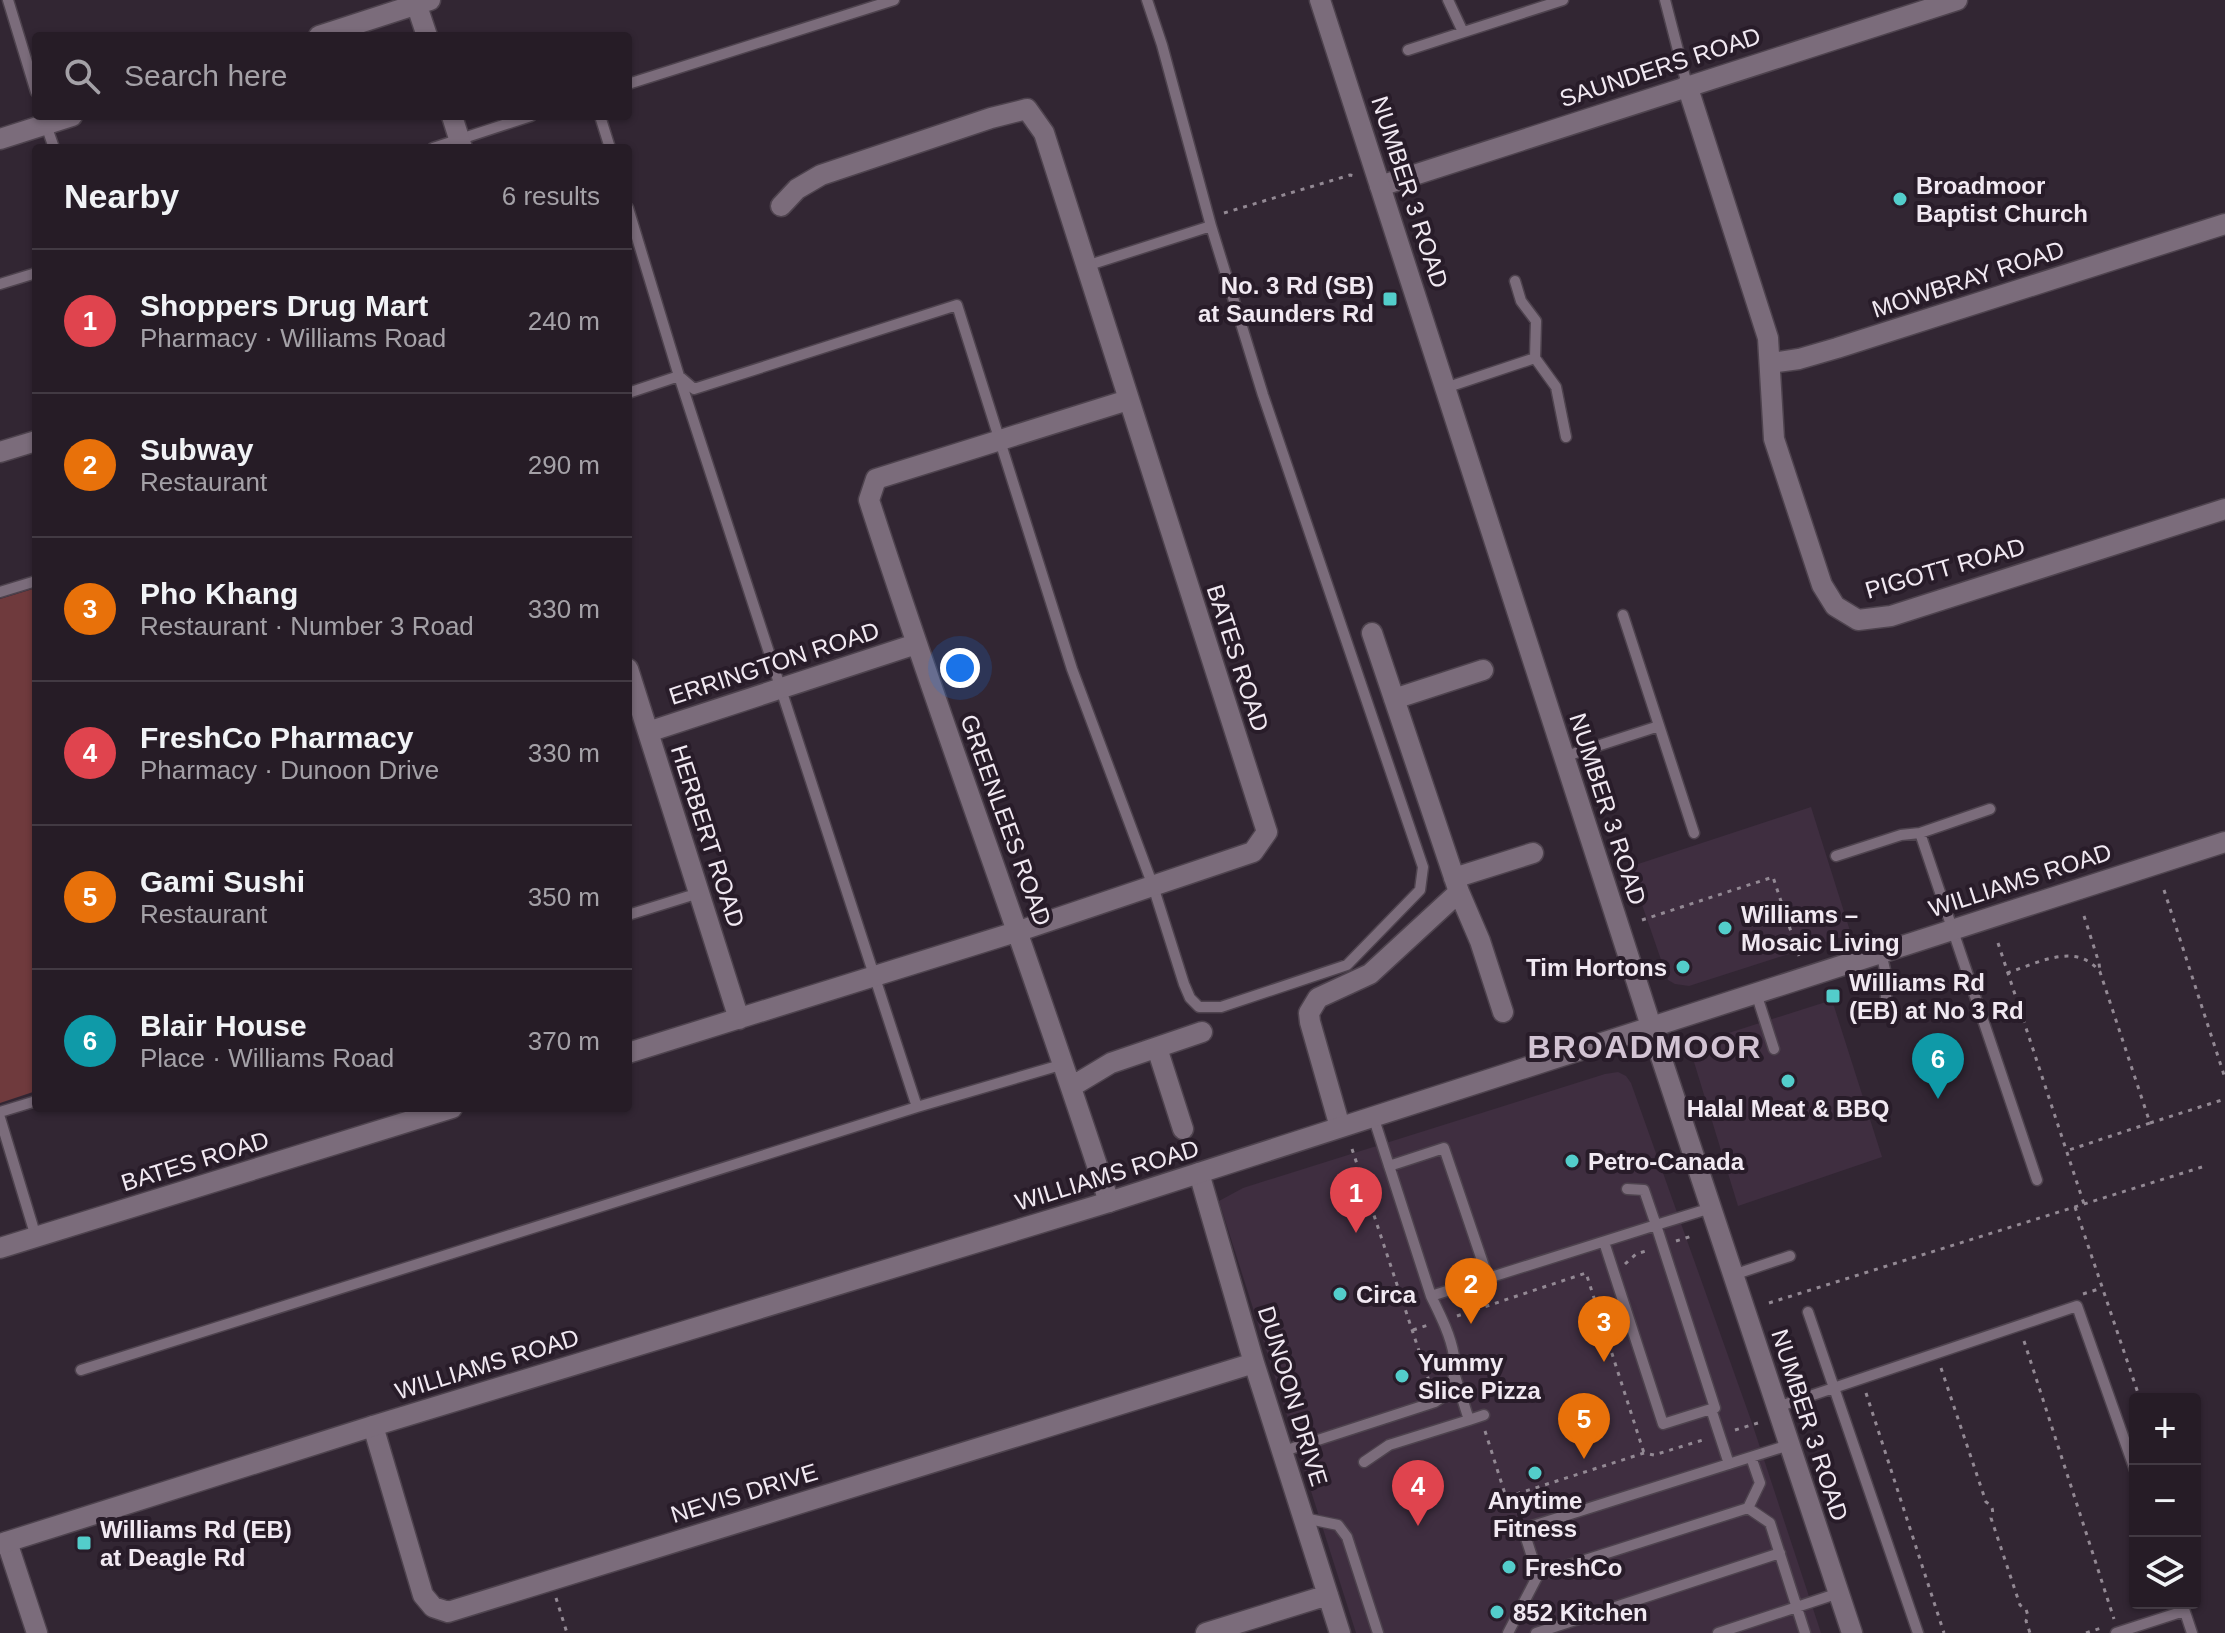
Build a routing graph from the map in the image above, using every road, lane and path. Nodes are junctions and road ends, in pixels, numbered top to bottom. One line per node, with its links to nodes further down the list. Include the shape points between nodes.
1 (8, 0): 14 (lane)
2 (894, 0): 15 (lane)
3 (1147, 0): 31 (lane)
4 (1320, 0): 26 (street, NUMBER 3 ROAD)
5 (1448, 0): 12 (lane)
6 (1563, 0): 12 (lane)
7 (1665, 0): 16 (lane)
8 (1957, 0): 16 (street, SAUNDERS ROAD)
9 (421, 1): 10 (street); 11 (street)
10 (331, 32)
11 (426, 32)
12 (1463, 32): 13 (lane)
13 (1408, 50)
14 (32, 79)
15 (632, 83)
16 (1687, 85): 26 (street, SAUNDERS ROAD); 37 (street, PIGOTT ROAD, via 1768,338)
17 (45, 120): 21 (street); 22 (lane)
18 (453, 120): 23 (street)
19 (521, 120): 23 (lane)
20 (601, 120): 24 (lane)
21 (0, 139)
22 (53, 144)
23 (461, 144)
24 (609, 144)
25 (1350, 175): 28 (path)
26 (1380, 186): 39 (street, NUMBER 3 ROAD)
27 (781, 206): 32 (street, BATES ROAD, via 821,175 1027,109 1044,133)
28 (1217, 215)
29 (632, 221): 38 (lane)
30 (2225, 224): 37 (street, MOWBRAY ROAD, via 1837,348)
31 (1211, 226): 32 (lane); 66 (lane, via 1423,878 1413,899 1347,965 1206,1008 1190,998)
32 (1086, 266): 41 (street, BATES ROAD)
33 (32, 274): 35 (lane)
34 (1515, 281): 36 (lane, via 1536,321)
35 (0, 284)
36 (1535, 358): 39 (lane); 42 (lane, via 1556,387)
37 (1771, 363): 46 (street, PIGOTT ROAD, via 1774,439 1817,572 1835,606 1858,620 1891,616)
38 (679, 376): 40 (lane); 43 (lane, via 694,389 957,305); 54 (lane)
39 (1445, 388): 58 (street, NUMBER 3 ROAD)
40 (632, 392)
41 (1128, 400): 43 (street, GREENLEES ROAD); 66 (street, BATES ROAD, via 1267,832 1253,852)
42 (1566, 437)
43 (999, 439): 51 (street, GREENLEES ROAD, via 876,479 869,500); 66 (lane, via 1072,669)
44 (32, 442): 45 (street)
45 (0, 452)
46 (2225, 509)
47 (32, 582): 48 (lane)
48 (0, 592)
49 (1623, 615): 56 (lane)
50 (1372, 633): 55 (street)
51 (916, 644): 54 (street, ERRINGTON ROAD); 73 (street, GREENLEES ROAD)
52 (1483, 670): 55 (street)
53 (632, 682): 57 (street, HERBERT ROAD)
54 (782, 689): 57 (street, ERRINGTON ROAD); 79 (lane)
55 (1394, 699): 65 (street)
56 (1659, 726): 58 (lane); 60 (lane)
57 (648, 732): 68 (street, HERBERT ROAD)
58 (1563, 757): 84 (street, NUMBER 3 ROAD)
59 (1990, 809): 61 (lane)
60 (1694, 833)
61 (1920, 833): 64 (lane); 72 (lane)
62 (2225, 842): 72 (street, WILLIAMS ROAD)
63 (1533, 853): 65 (street)
64 (1836, 856)
65 (1456, 885): 81 (street); 99 (street, via 1370,974 1313,1005 1310,1022)
66 (1153, 886): 73 (street, BATES ROAD)
67 (2164, 890): 90 (path)
68 (699, 893): 69 (lane); 83 (street, HERBERT ROAD)
69 (632, 914)
70 (2084, 916): 77 (path)
71 (1642, 920): 76 (path, via 1773,877)
72 (1951, 929): 75 (street, WILLIAMS ROAD); 106 (lane)
73 (1019, 931): 79 (street, BATES ROAD); 89 (street, GREENLEES ROAD)
74 (1998, 943): 78 (path)
75 (1881, 952): 80 (street, WILLIAMS ROAD); 82 (lane, via 1887,976)
76 (1799, 956)
77 (2100, 972): 78 (path, via 2074,955); 98 (path)
78 (2007, 973): 102 (path)
79 (875, 977): 83 (street, BATES ROAD); 94 (lane)
80 (1756, 993): 84 (street, WILLIAMS ROAD); 87 (lane)
81 (1503, 1012)
82 (1885, 1013)
83 (739, 1019): 88 (street, BATES ROAD)
84 (1651, 1027): 97 (street, WILLIAMS ROAD); 111 (street, NUMBER 3 ROAD)
85 (1202, 1032): 86 (street)
86 (1157, 1048): 91 (street, via 1111,1063); 100 (street)
87 (1774, 1049)
88 (632, 1052)
89 (1064, 1064): 91 (street, GREENLEES ROAD); 94 (lane)
90 (2225, 1078)
91 (1071, 1087): 108 (street, GREENLEES ROAD)
92 (2225, 1099): 98 (path)
93 (32, 1103): 96 (lane)
94 (917, 1107): 134 (lane)
95 (439, 1112): 114 (street, BATES ROAD)
96 (0, 1115): 114 (lane)
97 (1373, 1116): 99 (street, WILLIAMS ROAD); 103 (lane)
98 (2150, 1123): 102 (path)
99 (1340, 1127): 105 (street, WILLIAMS ROAD)
100 (1183, 1129)
101 (1352, 1149): 130 (path)
102 (2066, 1151): 109 (path)
103 (1389, 1166): 124 (lane, via 1444,1148); 125 (lane)
104 (2202, 1167): 109 (path)
105 (1199, 1173): 108 (street, WILLIAMS ROAD); 132 (street, DUNOON DRIVE)
106 (2037, 1180)
107 (1627, 1189): 112 (lane, via 1644,1190)
108 (1109, 1202): 144 (street, WILLIAMS ROAD)
109 (2084, 1204): 110 (path)
110 (2075, 1207): 126 (path); 138 (path)
111 (1711, 1208): 112 (lane); 122 (street, NUMBER 3 ROAD)
112 (1656, 1225): 115 (lane); 141 (lane, via 1715,1408)
113 (1692, 1236): 116 (path)
114 (36, 1237): 117 (street, BATES ROAD)
115 (1604, 1242): 124 (lane); 141 (lane, via 1663,1424)
116 (1672, 1243)
117 (0, 1248)
118 (1652, 1249): 120 (path)
119 (1790, 1256): 122 (lane)
120 (1624, 1265)
121 (1595, 1274): 123 (path)
122 (1733, 1275): 140 (street, NUMBER 3 ROAD)
123 (1587, 1276): 128 (path); 149 (path)
124 (1488, 1278): 125 (lane)
125 (1431, 1296): 135 (lane, via 1455,1359)
126 (1769, 1303)
127 (1808, 1312): 136 (lane)
128 (1453, 1317)
129 (1432, 1324): 130 (path)
130 (1412, 1330): 139 (path)
131 (2022, 1337): 168 (path)
132 (1254, 1363): 148 (street, DUNOON DRIVE); 161 (street, NEVIS DRIVE)
133 (1939, 1365): 181 (path, via 1991,1505)
134 (81, 1370)
135 (1455, 1376): 139 (lane); 142 (lane)
136 (1833, 1388): 140 (lane); 153 (lane, via 2077,1306); 179 (lane)
137 (1864, 1390): 180 (path)
138 (2138, 1393)
139 (1435, 1402): 148 (lane)
140 (1777, 1407): 147 (street, NUMBER 3 ROAD)
141 (1711, 1409): 152 (lane)
142 (1478, 1417): 151 (lane, via 1389,1445); 154 (path)
143 (1758, 1423): 145 (path)
144 (373, 1426): 158 (street, WILLIAMS ROAD); 161 (street, NEVIS DRIVE, via 423,1595 433,1607 448,1612)
145 (1732, 1431)
146 (1706, 1439): 149 (path, via 1654,1455)
147 (1789, 1445): 150 (lane); 162 (street, NUMBER 3 ROAD)
148 (1284, 1451): 156 (street, DUNOON DRIVE)
149 (1644, 1453): 154 (path)
150 (1751, 1457): 152 (lane); 155 (lane, via 1760,1483)
151 (1364, 1462)
152 (1729, 1464): 160 (lane, via 1523,1529)
153 (2133, 1465)
154 (1506, 1497): 157 (path)
155 (1748, 1508): 159 (lane, via 1770,1523); 160 (lane)
156 (1304, 1518): 163 (street, DUNOON DRIVE); 173 (lane, via 1338,1525 1347,1537)
157 (1516, 1527)
158 (4, 1543): 169 (street)
159 (1780, 1553): 164 (lane); 175 (lane)
160 (1538, 1575): 174 (lane)
161 (550, 1580): 170 (path)
162 (1839, 1593): 164 (lane); 178 (street, NUMBER 3 ROAD)
163 (1328, 1595): 171 (street); 172 (street, DUNOON DRIVE)
164 (1797, 1607): 176 (lane); 177 (lane)
165 (2177, 1609): 168 (lane)
166 (2184, 1609): 183 (lane)
167 (2101, 1628): 182 (path)
168 (2116, 1628)
169 (37, 1633)
170 (567, 1633)
171 (1206, 1633)
172 (1340, 1633)
173 (1378, 1633)
174 (1508, 1633)
175 (1536, 1633)
176 (1718, 1633)
177 (1805, 1633)
178 (1852, 1633)
179 (1918, 1633)
180 (1944, 1633)
181 (2030, 1633)
182 (2086, 1633)
183 (2192, 1633)

